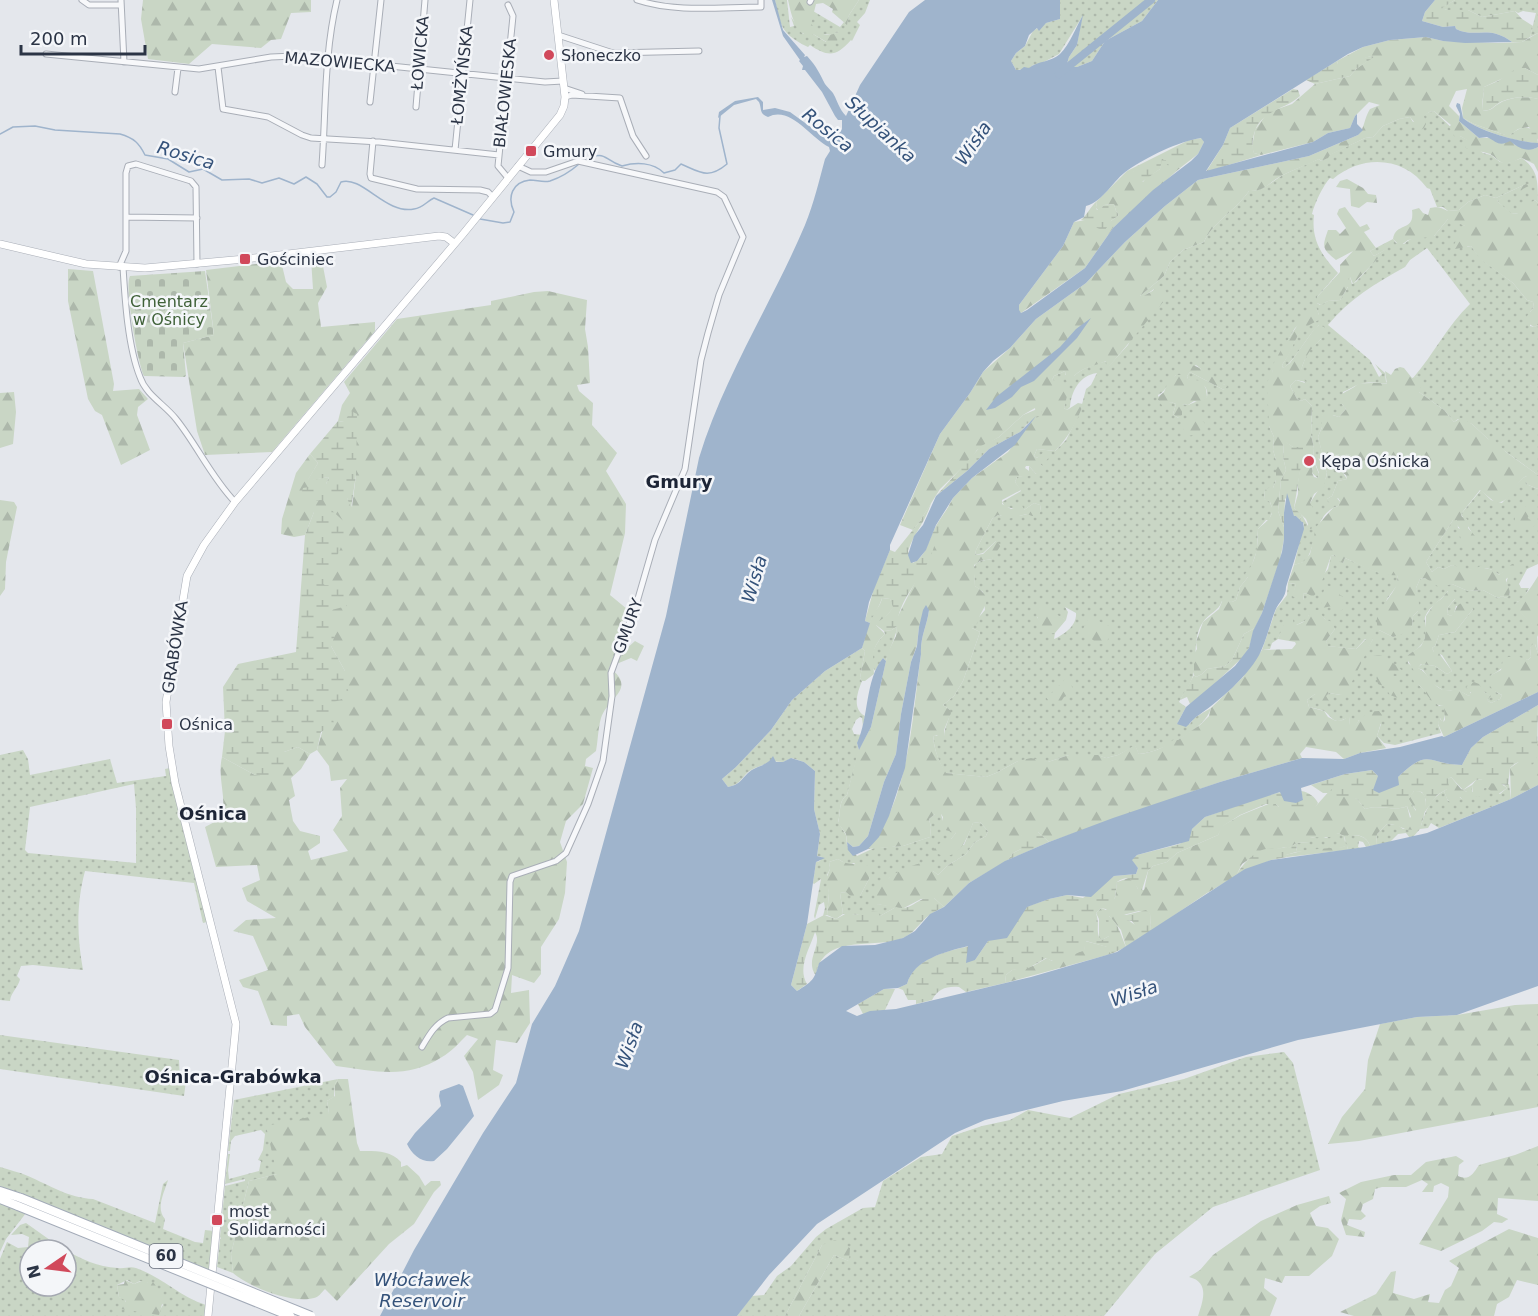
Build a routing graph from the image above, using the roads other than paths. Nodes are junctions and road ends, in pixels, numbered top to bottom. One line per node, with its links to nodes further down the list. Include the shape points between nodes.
1 (82, 0): 9 (street, via 88,5)
2 (337, 0): 14 (street)
3 (381, 0): 16 (street)
4 (425, 0): 19 (street, ŁOWICKA)
5 (470, 0): 20 (street, ŁOMŻYŃSKA)
6 (554, 0): 11 (street)
7 (637, 0): 8 (street, via 662,6 705,7 761,7)
8 (761, 0)
9 (121, 3): 15 (street)
10 (508, 5): 21 (street, BIAŁOWIESKA, via 513,16)
11 (558, 35): 12 (street, via 613,53); 22 (street)
12 (699, 51)
13 (46, 54): 15 (street, MAZOWIECKA)
14 (328, 59): 16 (street, MAZOWIECKA); 17 (street, MAZOWIECKA, via 280,56); 28 (street)
15 (124, 62): 18 (street, MAZOWIECKA)
16 (374, 64): 19 (street, MAZOWIECKA); 26 (street)
17 (218, 67): 18 (street, MAZOWIECKA); 28 (street, via 223,109 268,117 302,135)
18 (178, 68): 23 (street)
19 (419, 69): 20 (street, MAZOWIECKA); 27 (street, ŁOWICKA)
20 (462, 73): 21 (street, MAZOWIECKA); 30 (street, ŁOMŻYŃSKA)
21 (507, 78): 22 (street, MAZOWIECKA); 31 (street, BIAŁOWIESKA)
22 (563, 84): 24 (street, MAZOWIECKA); 25 (street)
23 (175, 92)
24 (586, 96): 25 (street); 32 (street, via 620,98 633,136)
25 (565, 97): 34 (street, GRABÓWKA, via 560,115)
26 (370, 102)
27 (416, 106)
28 (324, 139): 29 (street); 33 (street)
29 (373, 141): 30 (street); 36 (street, via 371,178 417,189 480,190)
30 (455, 150): 31 (street)
31 (499, 155): 35 (street, BIAŁOWIESKA, via 500,170)
32 (646, 156)
33 (322, 165)
34 (518, 166): 35 (street, GRABÓWKA); 44 (street, GMURY, via 539,173 586,162 717,192 724,197 743,237 719,294 701,360 685,470 658,533 611,673 612,696 603,760 588,804 566,853 556,861 512,876 508,968 495,1010 490,1014 448,1018 431,1032)
35 (508, 178): 36 (street, GRABÓWKA)
36 (493, 197): 39 (street, GRABÓWKA)
37 (126, 217): 38 (street); 38 (street, via 126,173 128,166 136,164 191,181 197,194); 42 (street, via 126,251)
38 (197, 218): 41 (street)
39 (454, 243): 41 (street, via 439,236); 43 (street, GRABÓWKA)
40 (0, 244): 42 (street, via 76,262)
41 (197, 264): 42 (street)
42 (121, 267): 43 (street, via 141,381 180,424)
43 (235, 502): 48 (street, GRABÓWKA, via 204,545 186,580 166,702 177,789 236,1024)
44 (422, 1047)
45 (0, 1191): 47 (main road, 60)
46 (0, 1199): 47 (main road, 60)
47 (20, 1202): 49 (main road, 60, bridge); 50 (main road, 60, bridge)
48 (208, 1316)
49 (290, 1316)
50 (311, 1316)

